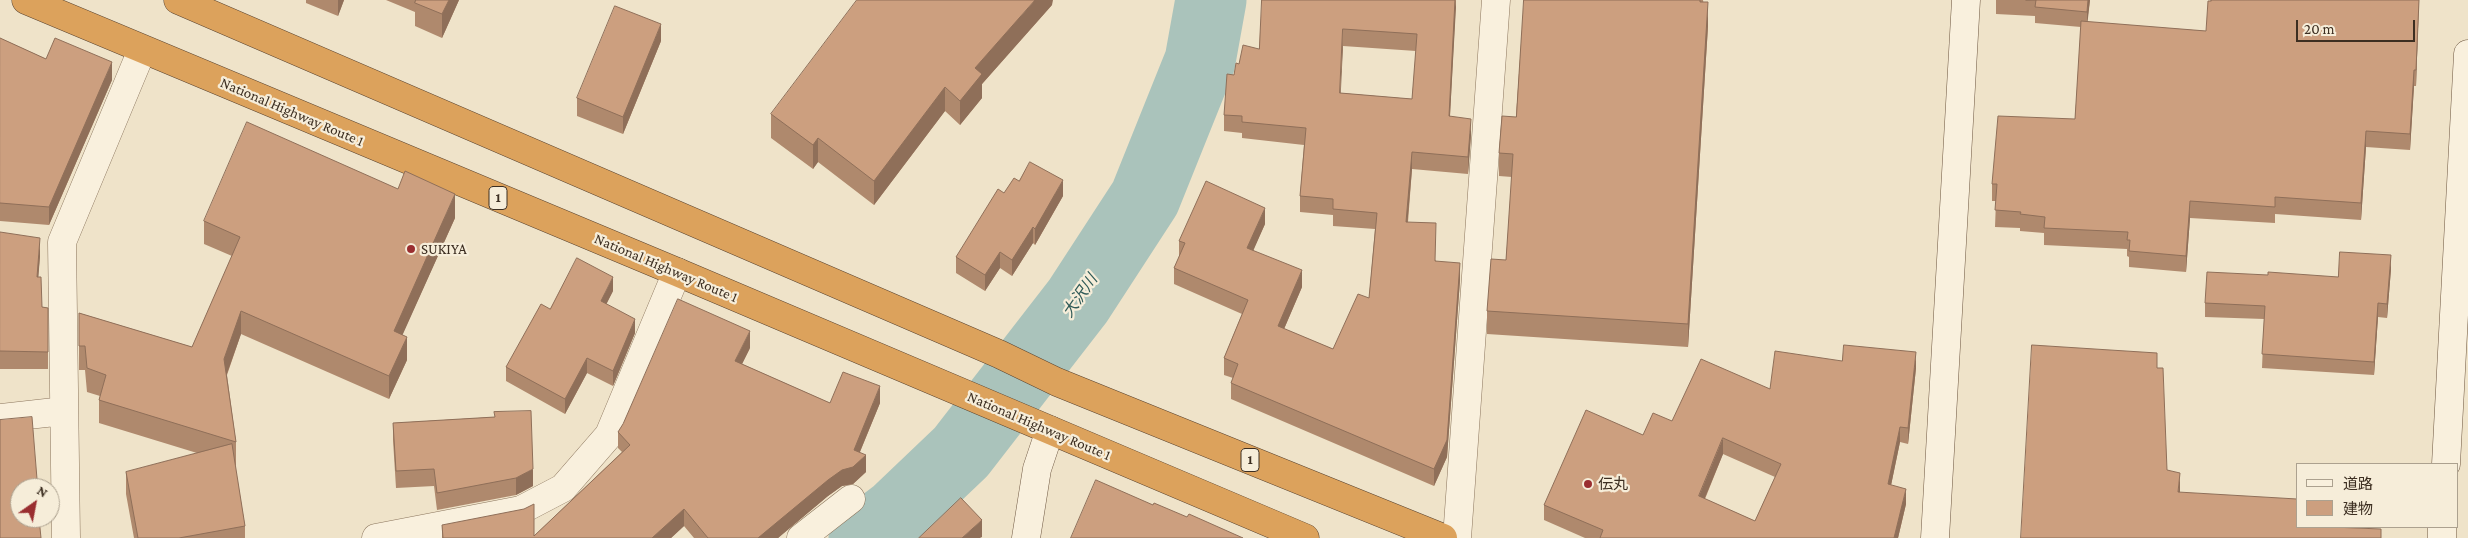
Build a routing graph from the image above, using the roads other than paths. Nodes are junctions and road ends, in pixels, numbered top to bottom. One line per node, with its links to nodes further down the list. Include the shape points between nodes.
1 (26, 0): 5 (highway, National Highway Route 1 / 1)
2 (178, 0): 20 (highway, 1, via 1000,354 1057,382)
3 (1496, 0): 21 (street)
4 (1966, 0): 22 (street)
5 (142, 50): 8 (street); 9 (highway, National Highway Route 1 / 1)
6 (2468, 54): 13 (street)
7 (36, 239): 8 (street)
8 (62, 242): 10 (street)
9 (677, 272): 12 (highway, National Highway Route 1 / 1); 16 (street, via 609,435 563,488 521,510)
10 (64, 411): 11 (street); 15 (street)
11 (0, 418)
12 (1050, 430): 18 (street, via 1037,469); 19 (highway, National Highway Route 1 / 1)
13 (2446, 463)
14 (851, 499): 17 (street)
15 (66, 538)
16 (376, 538)
17 (801, 538)
18 (1026, 538)
19 (1305, 538)
20 (1443, 538)
21 (1457, 538)
22 (1935, 538)

